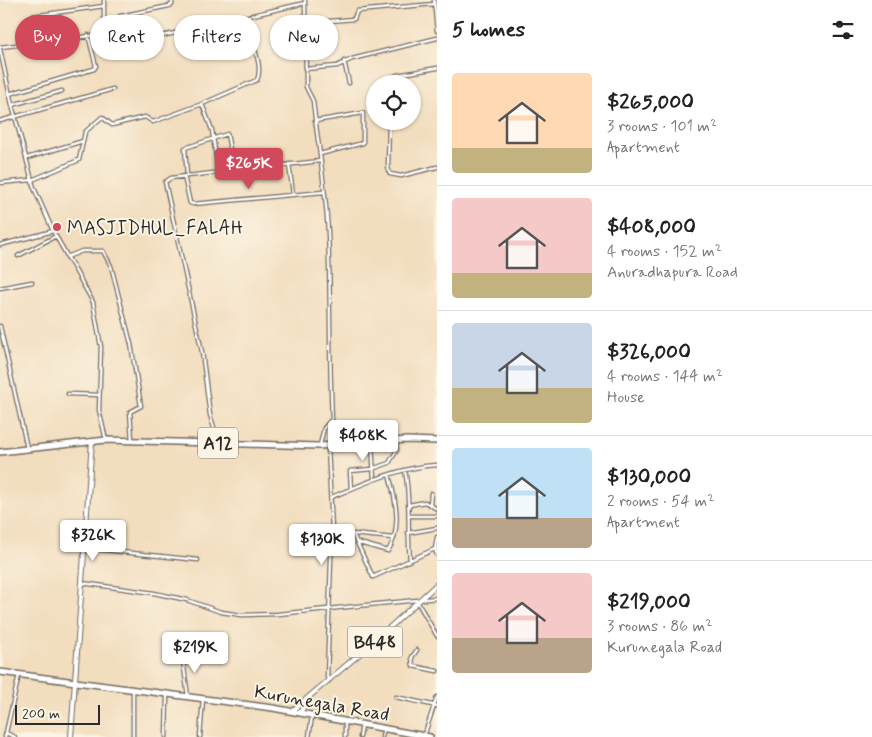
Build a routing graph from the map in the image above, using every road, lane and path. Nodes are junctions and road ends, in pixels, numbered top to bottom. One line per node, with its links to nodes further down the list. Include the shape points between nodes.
1 (104, 0): 5 (street)
2 (172, 0): 8 (street, via 169,6)
3 (305, 2): 9 (street); 10 (street)
4 (434, 2): 11 (street); 12 (street, via 357,11 354,19)
5 (104, 6): 6 (street); 7 (street)
6 (39, 15)
7 (105, 15)
8 (125, 15)
9 (257, 15)
10 (305, 15)
11 (436, 15): 13 (street)
12 (338, 20)
13 (437, 31)
14 (88, 35): 16 (street); 28 (street, via 96,66 94,70)
15 (437, 38): 19 (street)
16 (0, 48): 23 (street)
17 (256, 60): 29 (street, via 258,78)
18 (305, 60): 21 (street)
19 (344, 62): 21 (street, via 337,66); 25 (street)
20 (437, 68): 22 (street)
21 (305, 69): 33 (street)
22 (397, 75)
23 (6, 80): 24 (street); 28 (street)
24 (1, 82)
25 (349, 83)
26 (112, 89): 31 (street)
27 (62, 91): 30 (street)
28 (9, 94): 30 (street)
29 (202, 104): 35 (street); 36 (street, via 153,122 145,117 112,125 102,117 85,132)
30 (12, 105): 31 (street)
31 (16, 116): 32 (street); 38 (street)
32 (0, 121)
33 (315, 121): 37 (street); 37 (street, via 363,113 363,143)
34 (390, 130): 41 (street, via 390,174 401,176)
35 (214, 138): 42 (street, via 229,135); 43 (street); 44 (street, via 184,150)
36 (83, 141): 38 (street); 45 (street, via 80,160)
37 (320, 154): 39 (street)
38 (27, 158): 45 (street)
39 (320, 162): 40 (street); 47 (street)
40 (289, 164): 42 (street); 48 (street)
41 (437, 166)
42 (234, 170): 43 (street)
43 (218, 171): 44 (street)
44 (185, 176): 48 (street, via 190,203 193,204); 66 (street, via 165,182 202,352 210,414)
45 (32, 180): 46 (street); 49 (street)
46 (0, 183)
47 (323, 192): 48 (street); 68 (street, via 328,240 332,419 324,428)
48 (293, 194)
49 (53, 230): 50 (street); 51 (street)
50 (56, 236): 52 (street); 53 (street)
51 (0, 245)
52 (18, 256)
53 (68, 257): 60 (street, via 93,302 101,347); 62 (street, via 82,251 103,251 111,266 131,344 141,406 130,412)
54 (32, 282): 55 (street)
55 (0, 288)
56 (0, 326): 58 (street)
57 (0, 343): 58 (street)
58 (5, 343): 70 (street)
59 (68, 394): 60 (street)
60 (99, 395): 61 (street)
61 (106, 440): 62 (highway, A12); 63 (highway, A12)
62 (132, 440): 66 (highway, A12)
63 (92, 441): 70 (highway, A12); 92 (street)
64 (396, 441): 65 (highway, A12); 67 (highway, A12); 73 (street, via 397,450 389,463)
65 (437, 441)
66 (219, 443): 68 (highway, A12)
67 (372, 443): 69 (highway, A12); 73 (street)
68 (319, 446): 69 (highway, A12)
69 (328, 446): 79 (street)
70 (27, 448): 71 (highway, A12)
71 (0, 452)
72 (437, 465): 74 (street)
73 (372, 469): 76 (street); 77 (street, via 350,471)
74 (405, 470): 75 (street); 81 (street)
75 (389, 475): 76 (street); 90 (street, via 396,508 396,534)
76 (374, 479): 77 (street)
77 (351, 489): 79 (street)
78 (430, 493): 80 (street)
79 (332, 496): 86 (street)
80 (430, 504): 81 (street); 82 (street)
81 (409, 505): 83 (street)
82 (437, 509)
83 (409, 516): 84 (street); 87 (street)
84 (437, 516)
85 (437, 528): 87 (street)
86 (332, 530): 88 (street); 101 (street)
87 (408, 532): 96 (street)
88 (353, 534): 90 (street); 91 (street)
89 (437, 537): 93 (street)
90 (393, 538): 91 (street, via 388,551)
91 (356, 542): 96 (street, via 373,577)
92 (84, 548): 95 (street); 97 (street)
93 (436, 548): 94 (street); 96 (street)
94 (437, 555)
95 (198, 560)
96 (410, 560)
97 (82, 583): 101 (street, via 154,593 242,615); 109 (street)
98 (437, 584): 100 (street, B448)
99 (437, 598): 100 (street)
100 (419, 601): 101 (street); 102 (street); 108 (street, B448)
101 (330, 608): 108 (street)
102 (437, 636)
103 (417, 650): 105 (street, via 412,657 413,666)
104 (182, 653): 115 (street)
105 (437, 671)
106 (0, 672): 107 (highway, Kurunegala Road)
107 (19, 675): 109 (highway, Kurunegala Road); 124 (street)
108 (329, 680): 112 (street, B448)
109 (75, 682): 110 (highway, Kurunegala Road); 127 (street)
110 (133, 690): 111 (highway, Kurunegala Road); 128 (street)
111 (166, 695): 115 (highway, Kurunegala Road); 129 (street)
112 (311, 697): 118 (street, B448); 119 (street, B448)
113 (396, 697): 117 (street)
114 (437, 697): 117 (street)
115 (188, 698): 116 (highway, Kurunegala Road)
116 (202, 699): 118 (highway, Kurunegala Road); 130 (street)
117 (436, 706): 125 (street)
118 (292, 711): 119 (highway, Kurunegala Road)
119 (300, 712): 120 (highway, Kurunegala Road)
120 (313, 714): 121 (highway, Kurunegala Road); 131 (street)
121 (345, 720): 122 (highway, Kurunegala Road); 132 (street)
122 (362, 722): 123 (highway, Kurunegala Road); 133 (street)
123 (384, 727): 125 (highway, Kurunegala Road); 134 (street)
124 (5, 735): 126 (street)
125 (424, 736)
126 (15, 737)
127 (71, 737)
128 (133, 737)
129 (166, 737)
130 (200, 737)
131 (309, 737)
132 (345, 737)
133 (360, 737)
134 (382, 737)

